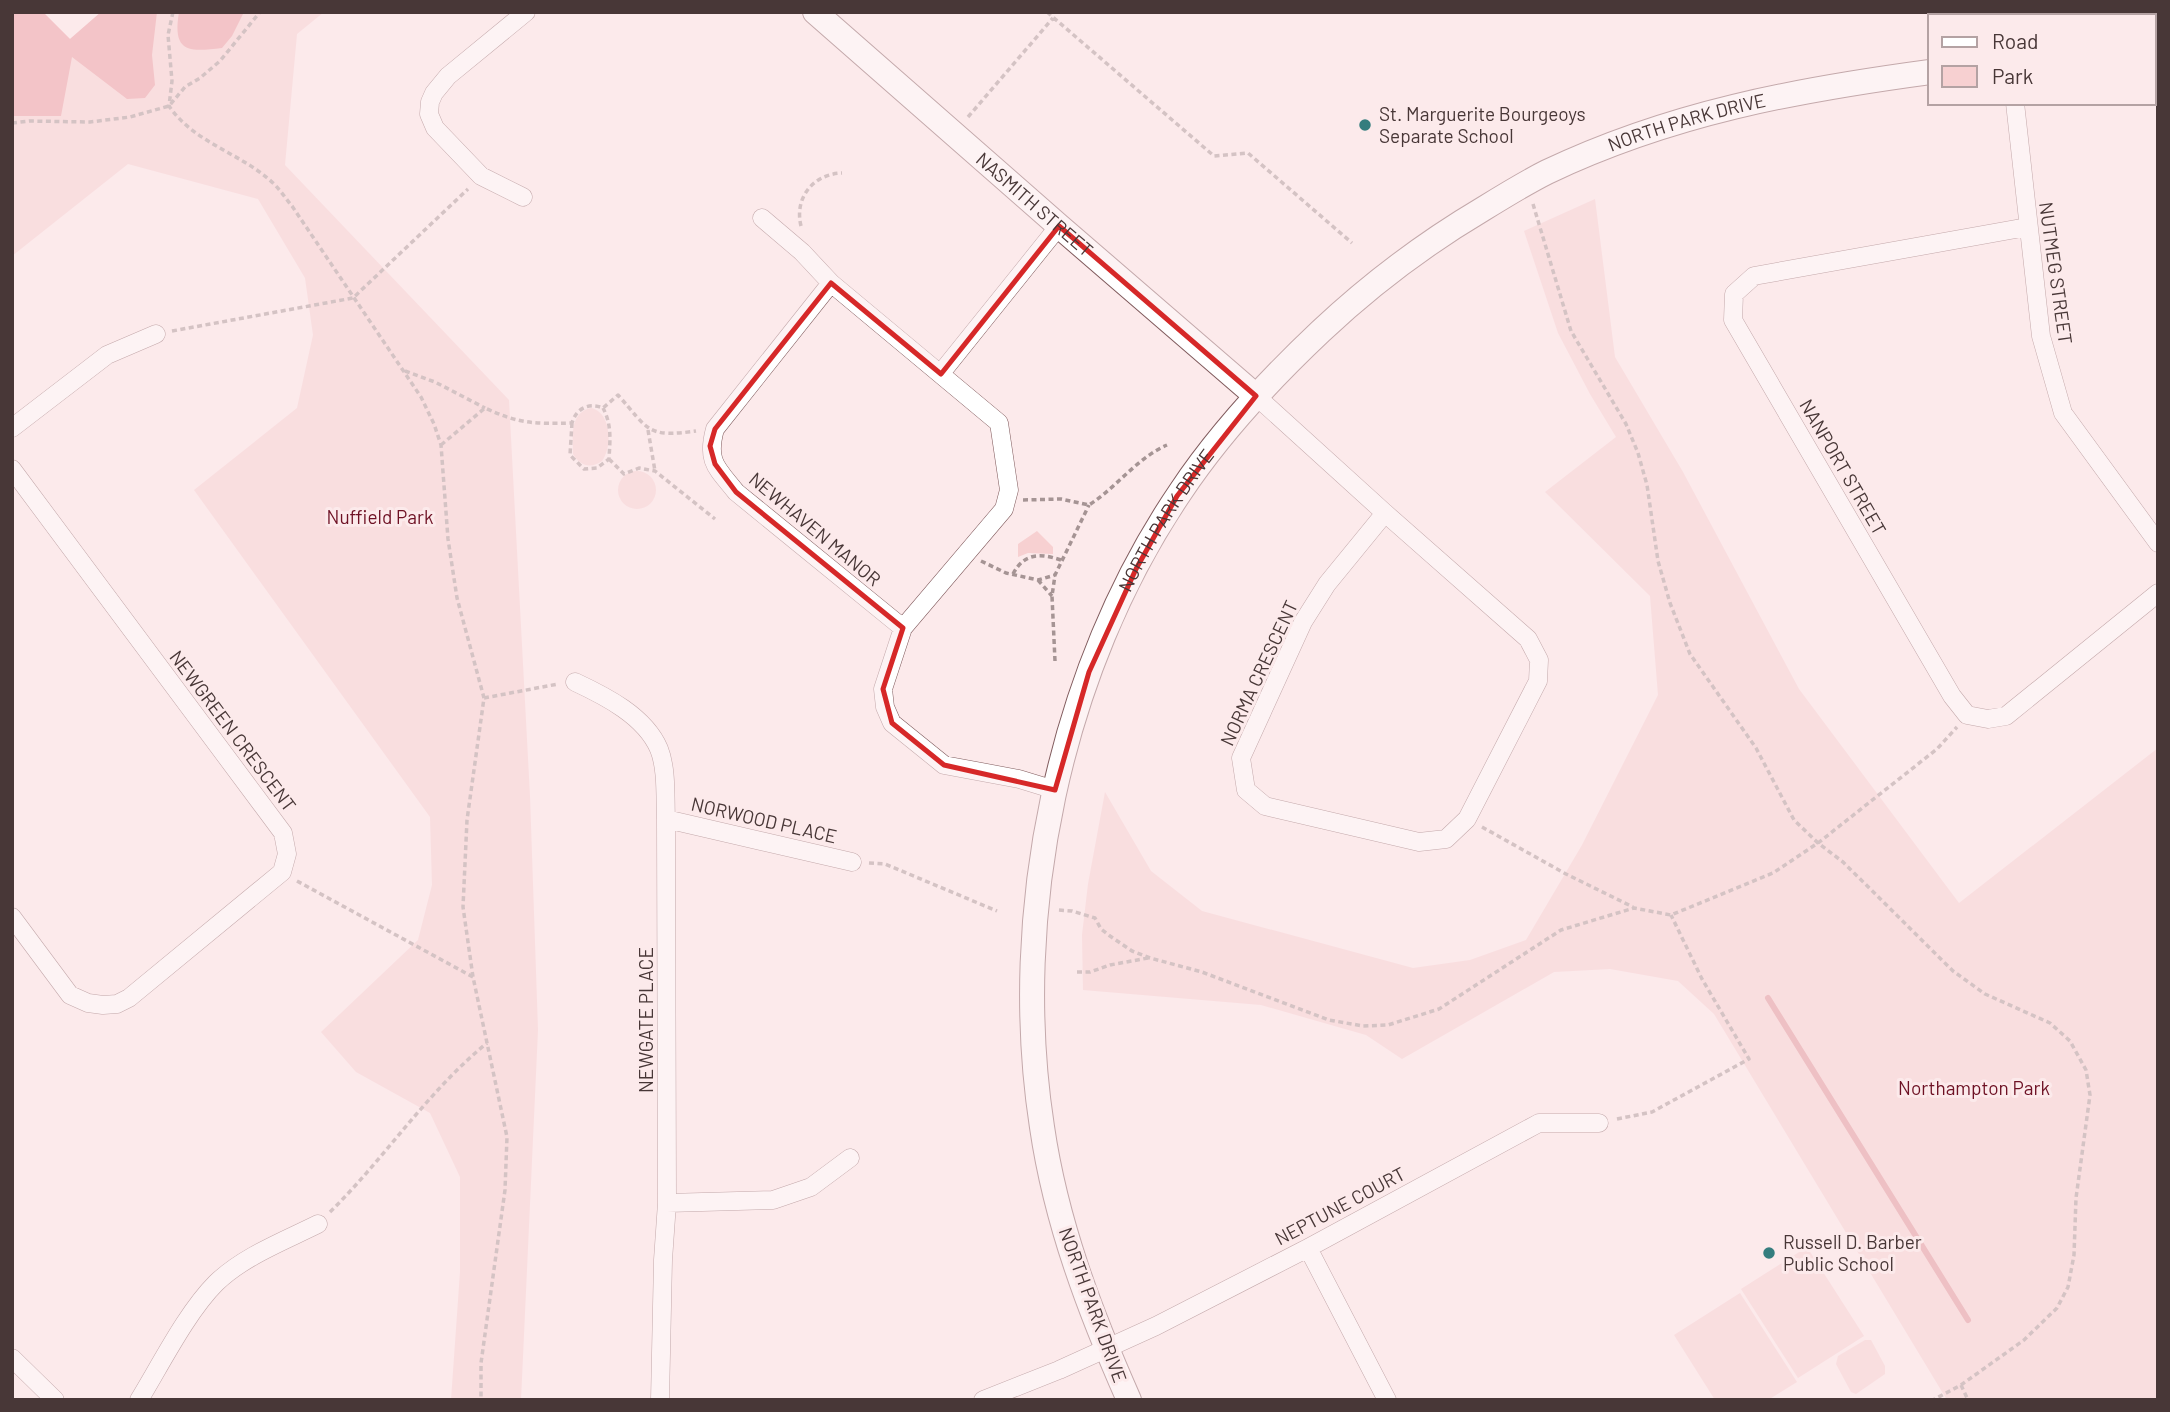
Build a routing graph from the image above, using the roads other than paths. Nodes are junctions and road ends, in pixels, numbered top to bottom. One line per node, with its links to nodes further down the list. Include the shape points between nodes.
1 (526, 12): 5 (street, via 448,76 434,93 429,114 435,128 481,176)
2 (815, 12): 7 (main road, NASMITH STREET)
3 (1928, 72): 12 (main road, NORTH PARK DRIVE, via 1832,85 1709,112 1586,154 1436,237 1384,275)
4 (2015, 105): 8 (street, NUTMEG STREET)
5 (523, 197)
6 (762, 218): 9 (street)
7 (1059, 226): 11 (street); 12 (main road, NASMITH STREET)
8 (2027, 228): 16 (street, NUTMEG STREET, via 2041,336 2063,413); 17 (street, NANPORT STREET, via 1754,276 1734,293 1733,320 1967,715 2006,716)
9 (831, 283): 11 (street); 18 (street, NEWHAVEN MANOR, via 715,429 710,446 715,464 736,492)
10 (156, 334): 13 (street, via 107,355)
11 (941, 373): 18 (street, via 999,422 1009,491 1004,509)
12 (1256, 396): 15 (street, NORMA CRESCENT); 20 (main road, NORTH PARK DRIVE, via 1177,496 1112,615 1089,672)
13 (12, 428)
14 (12, 469): 23 (street, NEWGREEN CRESCENT, via 283,833 287,853 282,872 117,1004 88,1003 70,995)
15 (1385, 513): 15 (street, NORMA CRESCENT, via 1528,639 1539,660 1538,681 1467,819 1446,839 1419,842 1265,806 1246,789 1241,758 1303,622 1327,584)
16 (2158, 543)
17 (2158, 593)
18 (903, 628): 20 (street, via 883,689 892,723 944,765)
19 (575, 682): 21 (street, NEWGATE PLACE, via 614,700 658,748)
20 (1055, 790): 29 (main road, NORTH PARK DRIVE, via 1036,908 1035,1078 1066,1237)
21 (666, 819): 22 (street, NORWOOD PLACE); 26 (street, NEWGATE PLACE)
22 (852, 862)
23 (12, 916)
24 (1599, 1123): 28 (street, NEPTUNE COURT, via 1539,1123)
25 (850, 1158): 26 (street, via 811,1187 773,1200)
26 (667, 1203): 33 (street, NEWGATE PLACE)
27 (318, 1224): 32 (street, via 246,1261 217,1282)
28 (1308, 1248): 29 (street, NEPTUNE COURT); 36 (street)
29 (1106, 1348): 34 (street, NEPTUNE COURT); 35 (main road, NORTH PARK DRIVE)
30 (12, 1359): 31 (street)
31 (55, 1400)
32 (139, 1400)
33 (660, 1400)
34 (983, 1400)
35 (1129, 1400)
36 (1387, 1400)

